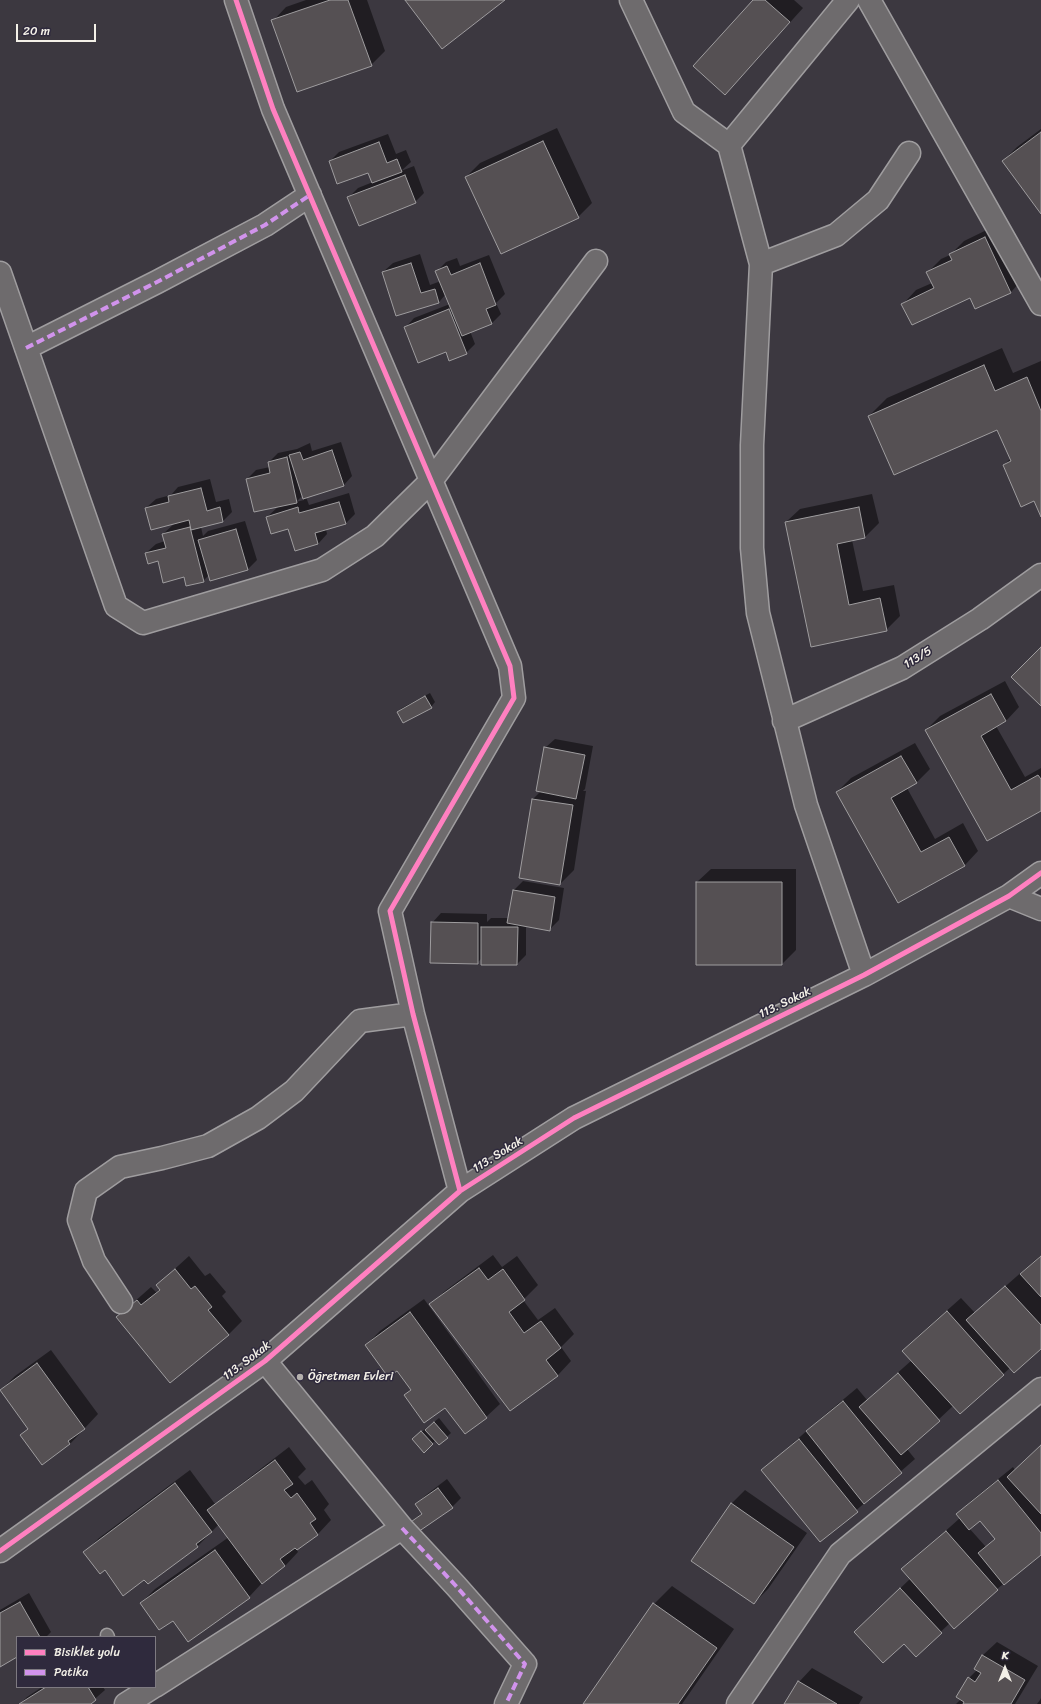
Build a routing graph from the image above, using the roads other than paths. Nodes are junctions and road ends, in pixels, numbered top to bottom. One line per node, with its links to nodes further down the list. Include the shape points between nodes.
1 (236, 0): 7 (street, via 274,109)
2 (631, 0): 5 (street, via 684,112)
3 (869, 0): 11 (street)
4 (840, 3): 5 (street)
5 (728, 145): 9 (street)
6 (909, 153): 9 (street, via 878,200 836,235)
7 (310, 195): 12 (street, via 265,225); 13 (street)
8 (596, 261): 13 (street)
9 (761, 264): 15 (street, via 752,445 752,548 758,613)
10 (0, 273): 12 (street)
11 (1041, 304)
12 (26, 348): 13 (street, via 116,606 143,623 322,570 375,536)
13 (431, 481): 20 (street, via 510,666 514,698 390,910)
14 (1041, 575): 15 (street, 113/5, via 980,619 902,668)
15 (784, 721): 19 (street, via 806,805)
16 (1041, 872): 17 (street, 113. Sokak)
17 (1009, 896): 18 (street); 19 (street, 113. Sokak)
18 (1041, 909)
19 (864, 975): 21 (street, 113. Sokak, via 574,1118)
20 (413, 1014): 21 (street); 22 (street, via 360,1021 294,1091 258,1118 208,1146 120,1167 86,1191 79,1220 94,1261)
21 (460, 1191): 23 (street, 113. Sokak)
22 (121, 1302)
23 (265, 1361): 25 (street); 26 (street, 113. Sokak)
24 (1041, 1389): 31 (street, via 840,1554)
25 (402, 1528): 27 (street); 30 (street, via 525,1664)
26 (0, 1551)
27 (156, 1684)
28 (149, 1688): 29 (street)
29 (126, 1704)
30 (506, 1704)
31 (738, 1704)

